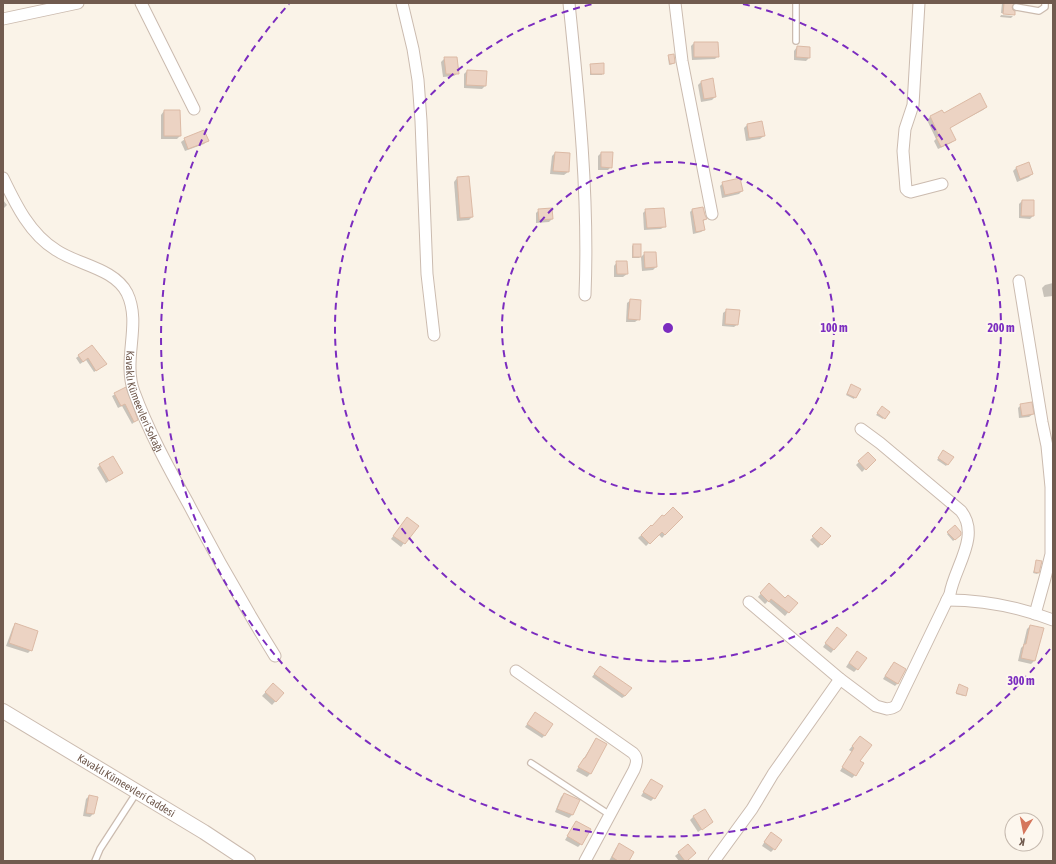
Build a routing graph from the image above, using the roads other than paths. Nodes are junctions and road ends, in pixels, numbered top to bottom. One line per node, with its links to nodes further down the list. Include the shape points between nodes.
1 (78, 3): 10 (street)
2 (141, 3): 12 (street)
3 (402, 3): 18 (street, via 418,80 426,266)
4 (570, 3): 17 (street, via 586,209)
5 (676, 3): 15 (street, via 682,61)
6 (796, 3): 11 (lane)
7 (919, 3): 14 (street, via 913,105 904,137 904,180 906,188 911,192)
8 (1045, 3): 9 (lane, via 1045,7 1039,11)
9 (1016, 7)
10 (3, 19)
11 (796, 41)
12 (194, 109)
13 (3, 178): 24 (street, Kavaklı Kümeevleri Sokağı, via 19,210 43,241 118,280 126,292 133,310 129,364 136,397 162,455 198,523)
14 (942, 184)
15 (712, 214)
16 (1019, 281): 22 (street, via 1047,446 1051,487 1051,554)
17 (585, 296)
18 (434, 335)
19 (860, 429): 20 (street, via 961,511 968,521 966,548)
20 (947, 600): 22 (street, via 979,601); 26 (street, via 896,706 887,709 876,706)
21 (749, 602): 26 (street)
22 (1035, 614): 23 (street)
23 (1053, 620)
24 (275, 656)
25 (516, 671): 30 (street, via 635,755 637,763)
26 (840, 680): 34 (street)
27 (3, 711): 29 (street, Kavaklı Kümeevleri Caddesi)
28 (531, 763): 30 (lane)
29 (137, 792): 31 (lane); 32 (street, Kavaklı Kümeevleri Caddesi)
30 (610, 815): 33 (street)
31 (95, 861)
32 (248, 861)
33 (585, 861)
34 (714, 861)

